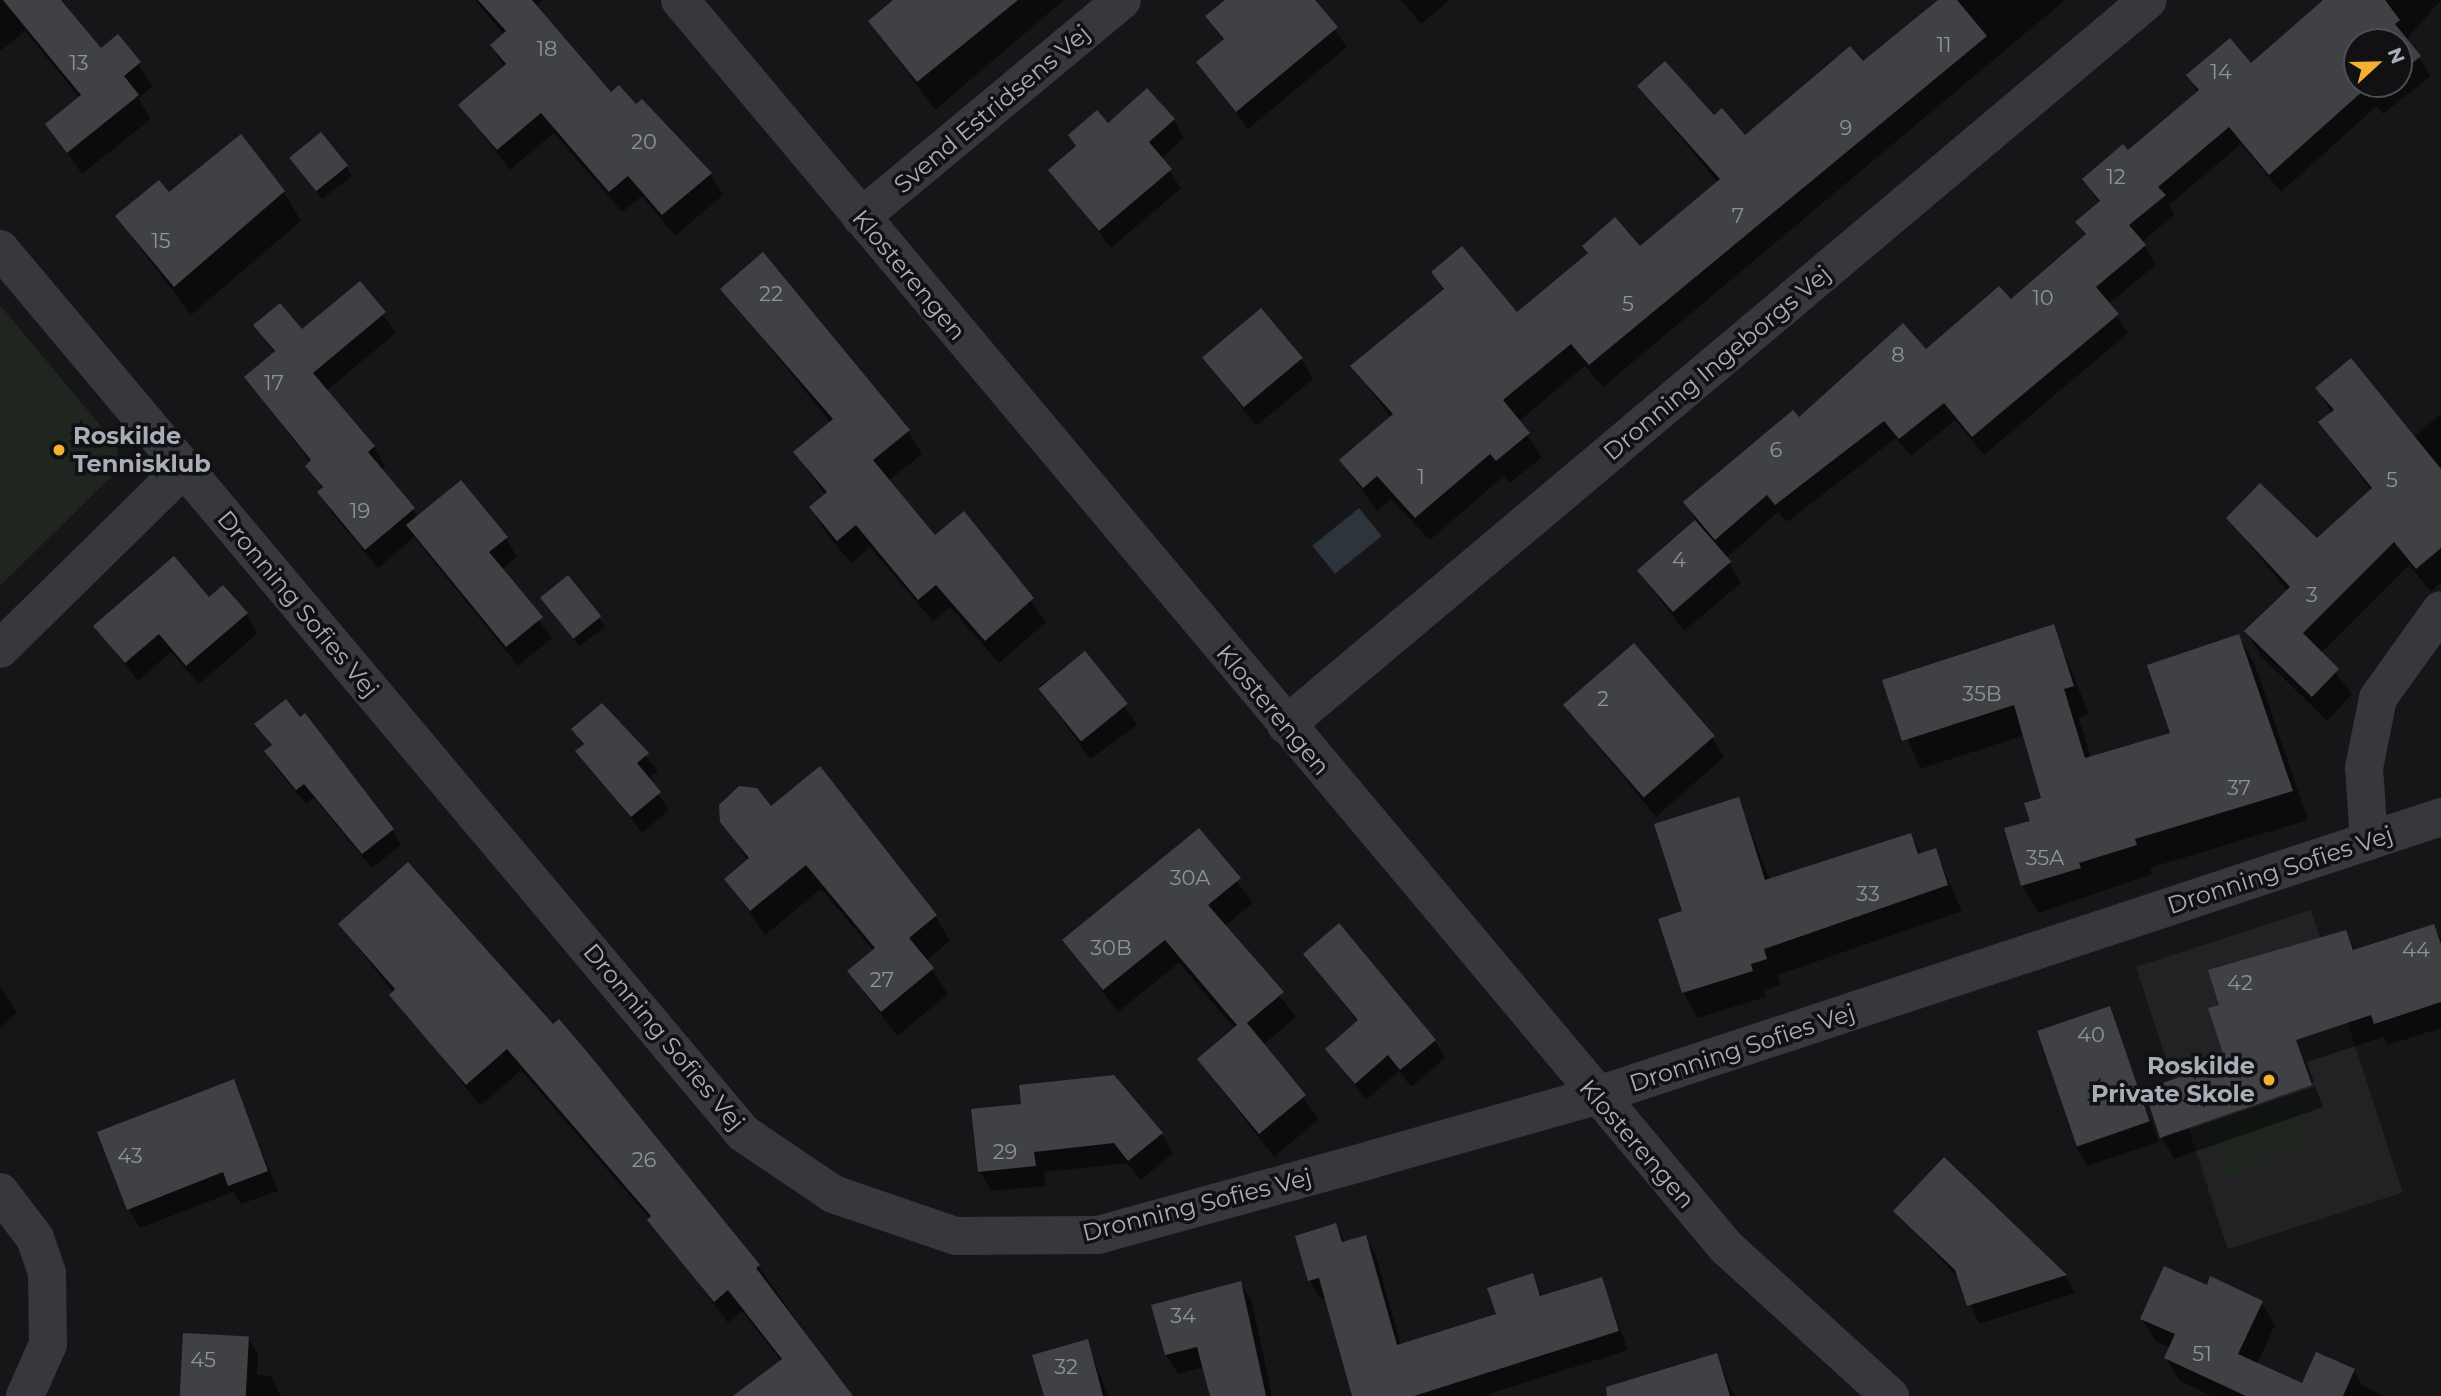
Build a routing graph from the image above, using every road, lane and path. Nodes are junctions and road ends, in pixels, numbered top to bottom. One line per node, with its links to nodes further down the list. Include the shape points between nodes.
1 (680, 0): 4 (street, Klosterengen)
2 (1122, 0): 4 (street, Svend Estridsens Vej)
3 (2148, 0): 9 (street, Dronning Ingeborgs Vej)
4 (861, 217): 9 (street, Klosterengen)
5 (0, 249): 6 (street, Dronning Sofies Vej)
6 (184, 468): 8 (street); 12 (street, Dronning Sofies Vej, via 743,1133 833,1194 956,1236 1098,1236)
7 (2441, 610): 11 (street, via 2378,698 2364,768)
8 (0, 649)
9 (1286, 726): 12 (street, Klosterengen)
10 (2441, 817): 11 (street, Dronning Sofies Vej)
11 (2369, 841): 12 (street, Dronning Sofies Vej)
12 (1595, 1096): 15 (street, Klosterengen, via 1751,1276)
13 (0, 1192): 14 (street, via 35,1238 47,1273 48,1345)
14 (25, 1396)
15 (1890, 1396)

